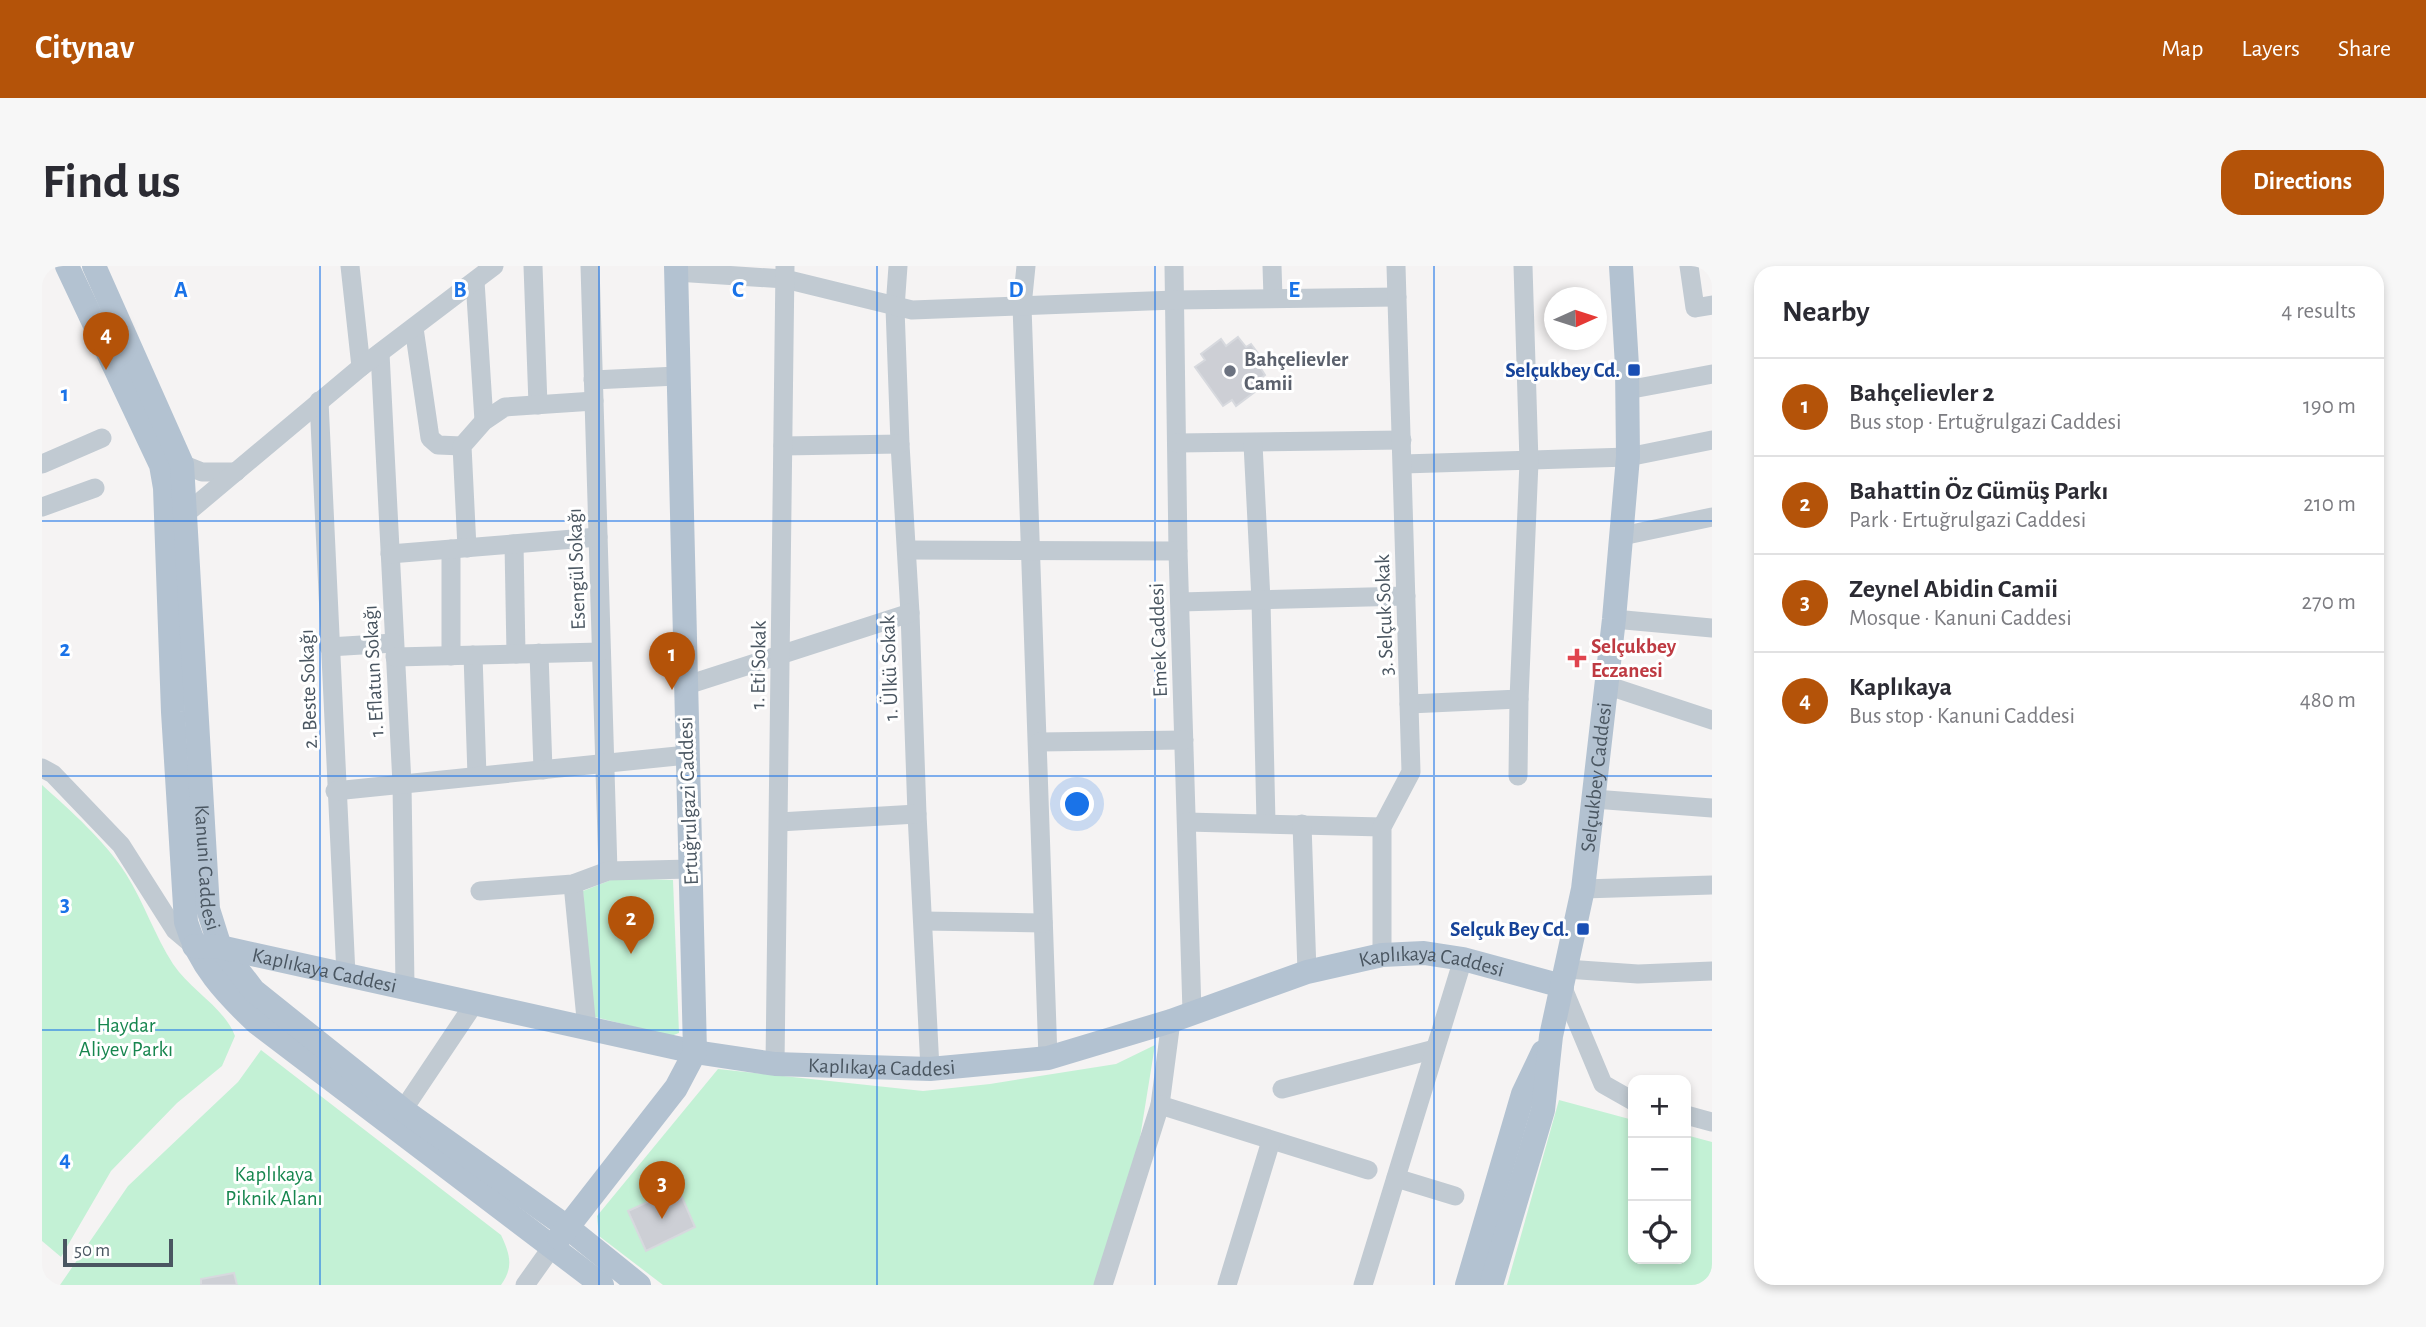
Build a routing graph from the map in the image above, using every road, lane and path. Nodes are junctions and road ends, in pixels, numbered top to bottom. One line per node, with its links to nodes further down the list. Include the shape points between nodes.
1 (67, 266): 53 (main road, Kanuni Caddesi, via 161,465)
2 (94, 266): 46 (main road, Kanuni Caddesi)
3 (349, 266): 26 (street)
4 (494, 266): 17 (street)
5 (533, 266): 33 (street)
6 (590, 266): 29 (street, Esengül Sokağı)
7 (898, 266): 23 (street, 1. Ülkü Sokak)
8 (1026, 266): 22 (street)
9 (1174, 266): 20 (street, Emek Caddesi)
10 (1272, 266): 19 (street)
11 (1396, 266): 18 (street, 3. Selçuk Sokak)
12 (1523, 266): 44 (street)
13 (1621, 266): 30 (main road, Selçukbey Caddesi)
14 (1689, 266): 21 (street, via 1695,308)
15 (676, 269): 16 (street); 28 (main road, Ertuğrulgazi Caddesi)
16 (785, 273): 23 (street); 42 (street, 1. Eti Sokak)
17 (475, 281): 24 (street); 34 (street)
18 (1397, 297): 19 (street); 36 (street, 3. Selçuk Sokak)
19 (1273, 299): 20 (street)
20 (1175, 300): 22 (street); 38 (street, Emek Caddesi)
21 (1712, 305)
22 (1022, 306): 23 (street); 58 (street)
23 (895, 308): 39 (street, 1. Ülkü Sokak)
24 (414, 328): 25 (street); 41 (street, via 430,438 438,444)
25 (380, 353): 26 (street); 61 (street, 1. Eflatun Sokağı)
26 (361, 367): 31 (street)
27 (1712, 374): 30 (street)
28 (677, 376): 29 (street); 77 (main road, Ertuğrulgazi Caddesi)
29 (593, 380): 32 (street, Esengül Sokağı)
30 (1628, 390): 43 (main road, Selçukbey Caddesi)
31 (319, 401): 48 (street); 68 (street, 2. Beste Sokağı)
32 (594, 401): 33 (street); 55 (street, Esengül Sokağı)
33 (538, 405): 34 (street, via 505,407)
34 (484, 421): 41 (street)
35 (102, 438): 45 (street)
36 (1402, 440): 40 (street); 47 (street, 3. Selçuk Sokak)
37 (1712, 440): 43 (street)
38 (1177, 443): 40 (street); 60 (street, Emek Caddesi)
39 (900, 444): 42 (street); 59 (street, 1. Ülkü Sokak)
40 (1253, 444): 63 (street)
41 (462, 446): 57 (street)
42 (783, 446): 72 (street, 1. Eti Sokak)
43 (1628, 457): 44 (street); 54 (main road, Selçukbey Caddesi)
44 (1529, 462): 47 (street); 78 (street)
45 (42, 464)
46 (182, 464): 48 (street, via 202,472); 51 (main road, Kanuni Caddesi)
47 (1402, 464): 62 (street, 3. Selçuk Sokak)
48 (236, 472): 51 (street)
49 (95, 488): 50 (street)
50 (42, 507)
51 (184, 515): 53 (street); 108 (main road, Kanuni Caddesi, via 208,909)
52 (1712, 517): 54 (street)
53 (165, 533): 107 (main road, Kanuni Caddesi, via 187,922)
54 (1622, 536): 66 (main road, Selçukbey Caddesi)
55 (598, 537): 56 (street); 70 (street, Esengül Sokağı)
56 (514, 544): 57 (street); 73 (street)
57 (459, 549): 61 (street); 75 (street)
58 (1029, 549): 59 (street); 60 (street); 82 (street)
59 (907, 550): 65 (street, 1. Ülkü Sokak)
60 (1178, 551): 64 (street, Emek Caddesi)
61 (390, 554): 69 (street, 1. Eflatun Sokağı)
62 (1406, 596): 63 (street); 79 (street, 3. Selçuk Sokak)
63 (1261, 600): 64 (street); 96 (street)
64 (1180, 602): 81 (street, Emek Caddesi)
65 (910, 613): 72 (street); 93 (street, 1. Ülkü Sokak)
66 (1614, 619): 67 (street); 76 (main road, Selçukbey Caddesi)
67 (1712, 628)
68 (329, 647): 69 (street); 90 (street, 2. Beste Sokağı)
69 (395, 650): 75 (street); 89 (street, 1. Eflatun Sokağı)
70 (601, 652): 71 (street); 84 (street, Esengül Sokağı)
71 (539, 653): 73 (street); 86 (street)
72 (782, 653): 77 (street); 94 (street, 1. Eti Sokak)
73 (516, 654): 74 (street)
74 (473, 655): 75 (street); 87 (street)
75 (452, 656)
76 (1606, 685): 80 (street); 91 (main road, Selçukbey Caddesi)
77 (684, 686): 83 (main road, Ertuğrulgazi Caddesi)
78 (1519, 699): 79 (street); 88 (street)
79 (1409, 704): 98 (street, 3. Selçuk Sokak, via 1410,772)
80 (1712, 720)
81 (1184, 740): 82 (street); 95 (street, Emek Caddesi)
82 (1039, 742): 106 (street)
83 (687, 755): 84 (street); 99 (main road, Ertuğrulgazi Caddesi)
84 (605, 764): 86 (street); 100 (street, Esengül Sokağı)
85 (42, 768): 107 (street, via 121,845 175,930)
86 (543, 770): 87 (street)
87 (477, 776): 89 (street)
88 (1518, 776)
89 (401, 784): 90 (street); 115 (street, 1. Eflatun Sokağı)
90 (335, 790): 113 (street, 2. Beste Sokağı)
91 (1594, 799): 92 (street); 103 (main road, Selçukbey Caddesi)
92 (1712, 808)
93 (916, 814): 94 (street); 105 (street, 1. Ülkü Sokak)
94 (779, 822): 123 (street, 1. Eti Sokak)
95 (1187, 822): 96 (street); 117 (street, Emek Caddesi)
96 (1266, 823): 97 (street)
97 (1302, 824): 98 (street); 112 (street)
98 (1382, 827): 109 (street, 3. Selçuk Sokak)
99 (690, 869): 100 (street); 121 (main road, Ertuğrulgazi Caddesi)
100 (608, 872): 101 (street)
101 (573, 884): 104 (street); 118 (street)
102 (1712, 885): 103 (street)
103 (1583, 889): 114 (main road, Selçukbey Caddesi)
104 (480, 891)
105 (923, 921): 106 (street); 124 (street, 1. Ülkü Sokak)
106 (1043, 923): 122 (street)
107 (194, 946): 108 (main road, Kaplıkaya Caddesi); 136 (main road, Kanuni Caddesi, via 211,976 257,1023)
108 (220, 947): 113 (main road, Kaplıkaya Caddesi); 128 (main road, Kanuni Caddesi, via 254,991)
109 (1382, 955): 110 (main road, Kaplıkaya Caddesi, via 1424,953); 112 (main road, Kaplıkaya Caddesi)
110 (1463, 959): 114 (main road, Kaplıkaya Caddesi); 120 (street)
111 (1712, 971): 114 (street)
112 (1307, 972): 117 (main road, Kaplıkaya Caddesi)
113 (346, 975): 115 (main road, Kaplıkaya Caddesi)
114 (1564, 978): 119 (main road, Selçukbey Caddesi); 126 (street, via 1603,1084)
115 (405, 986): 116 (main road, Kaplıkaya Caddesi)
116 (474, 1004): 118 (main road, Kaplıkaya Caddesi); 128 (street)
117 (1181, 1017): 122 (main road, Kaplıkaya Caddesi); 127 (street, Emek Caddesi)
118 (587, 1029): 121 (main road, Kaplıkaya Caddesi)
119 (1551, 1036): 143 (main road, Selçukbey Caddesi, via 1523,1094); 144 (main road, Selçukbey Caddesi, via 1543,1110)
120 (1435, 1049): 125 (street); 133 (street)
121 (695, 1052): 123 (main road, Kaplıkaya Caddesi); 135 (main road, Ertuğrulgazi Caddesi, via 676,1088)
122 (1048, 1058): 124 (main road, Kaplıkaya Caddesi)
123 (775, 1064): 124 (main road, Kaplıkaya Caddesi)
124 (930, 1069)
125 (1282, 1089)
126 (1628, 1098)
127 (1160, 1105): 131 (street); 140 (street, Emek Caddesi)
128 (403, 1110): 135 (main road, Kanuni Caddesi)
129 (1691, 1116): 130 (street)
130 (1712, 1122)
131 (1271, 1141): 132 (street); 141 (street)
132 (1368, 1170)
133 (1396, 1178): 134 (street); 142 (street)
134 (1455, 1196)
135 (567, 1227): 136 (main road, Ertuğrulgazi Caddesi); 139 (main road, Kanuni Caddesi)
136 (552, 1247): 137 (street); 138 (main road, Kanuni Caddesi)
137 (525, 1285)
138 (602, 1285)
139 (639, 1285)
140 (1103, 1285)
141 (1227, 1285)
142 (1363, 1285)
143 (1467, 1285)
144 (1491, 1285)

